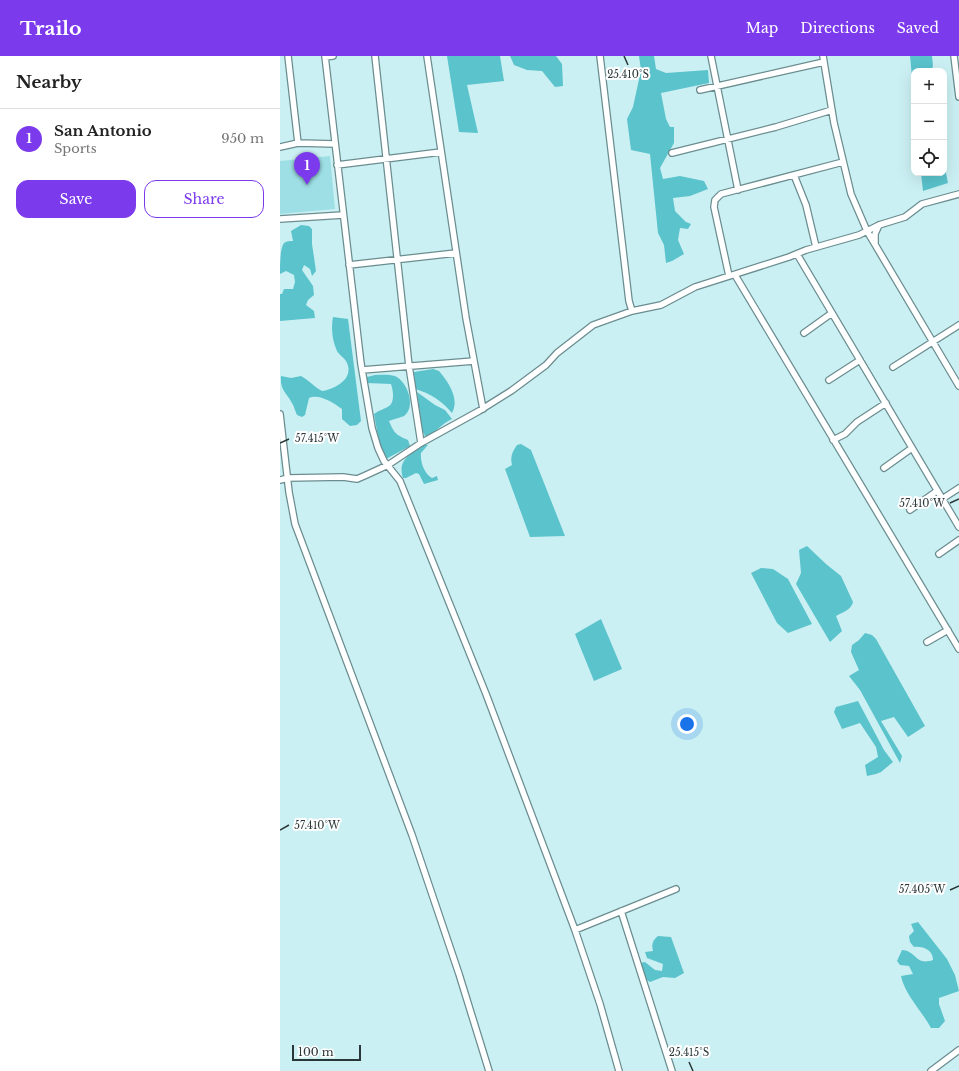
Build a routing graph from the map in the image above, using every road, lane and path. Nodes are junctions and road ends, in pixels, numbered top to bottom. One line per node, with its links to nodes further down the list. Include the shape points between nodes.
1 (288, 56): 16 (street)
2 (325, 56): 3 (street); 17 (street)
3 (333, 56)
4 (375, 56): 21 (street)
5 (427, 56): 19 (street)
6 (600, 56): 38 (street)
7 (711, 56): 11 (street)
8 (954, 56): 10 (street)
9 (823, 59): 11 (street); 14 (street)
10 (958, 73): 13 (street)
11 (717, 87): 12 (street); 15 (street)
12 (700, 90)
13 (959, 97)
14 (832, 110): 15 (street); 22 (street)
15 (728, 139): 20 (street); 25 (street)
16 (298, 143): 17 (street); 18 (street)
17 (335, 144): 23 (street)
18 (280, 147)
19 (441, 152): 21 (street); 33 (street)
20 (672, 153)
21 (387, 158): 23 (street); 35 (street)
22 (843, 162): 24 (street); 30 (street, via 851,194)
23 (337, 164): 27 (street)
24 (794, 175): 25 (street); 32 (street, via 806,205)
25 (738, 190): 37 (street, via 721,194 715,200 714,207)
26 (959, 194): 29 (street, via 922,204 905,216)
27 (343, 215): 28 (street); 36 (street)
28 (280, 219)
29 (879, 225): 30 (street); 31 (street, via 875,234)
30 (867, 231): 31 (street); 32 (street)
31 (875, 245): 42 (street)
32 (816, 247): 34 (street)
33 (456, 253): 35 (street); 44 (street)
34 (797, 254): 37 (street); 39 (street)
35 (398, 260): 36 (street); 45 (street)
36 (349, 265): 47 (street)
37 (732, 275): 38 (street, via 695,287 661,305); 53 (street)
38 (632, 311): 51 (street, via 593,325 556,353 546,365)
39 (832, 313): 41 (street); 43 (street)
40 (959, 325): 42 (street)
41 (804, 332)
42 (933, 342): 46 (street); 49 (street)
43 (860, 360): 48 (street); 50 (street)
44 (474, 361): 45 (street); 51 (street)
45 (409, 366): 47 (street); 54 (street)
46 (893, 367)
47 (362, 370): 56 (street, via 372,428 378,448)
48 (829, 380)
49 (959, 386)
50 (886, 403): 53 (street); 55 (street)
51 (483, 409): 54 (street)
52 (280, 414): 58 (street)
53 (833, 440): 67 (street)
54 (421, 443): 56 (street)
55 (912, 448): 57 (street); 61 (street)
56 (388, 465): 58 (street, via 357,479); 72 (street, via 400,481 486,694)
57 (884, 468)
58 (288, 478): 59 (street); 74 (street, via 295,524 412,835)
59 (280, 480)
60 (959, 488): 62 (street)
61 (937, 490): 62 (street); 63 (street)
62 (942, 499): 64 (street)
63 (910, 510)
64 (959, 527)
65 (959, 540): 66 (street)
66 (939, 554)
67 (948, 630): 68 (street); 69 (street)
68 (926, 642)
69 (959, 649)
70 (676, 889): 71 (street)
71 (621, 911): 72 (street); 76 (street)
72 (575, 930): 75 (street)
73 (959, 1050): 77 (street)
74 (489, 1071)
75 (619, 1071)
76 (672, 1071)
77 (931, 1071)

